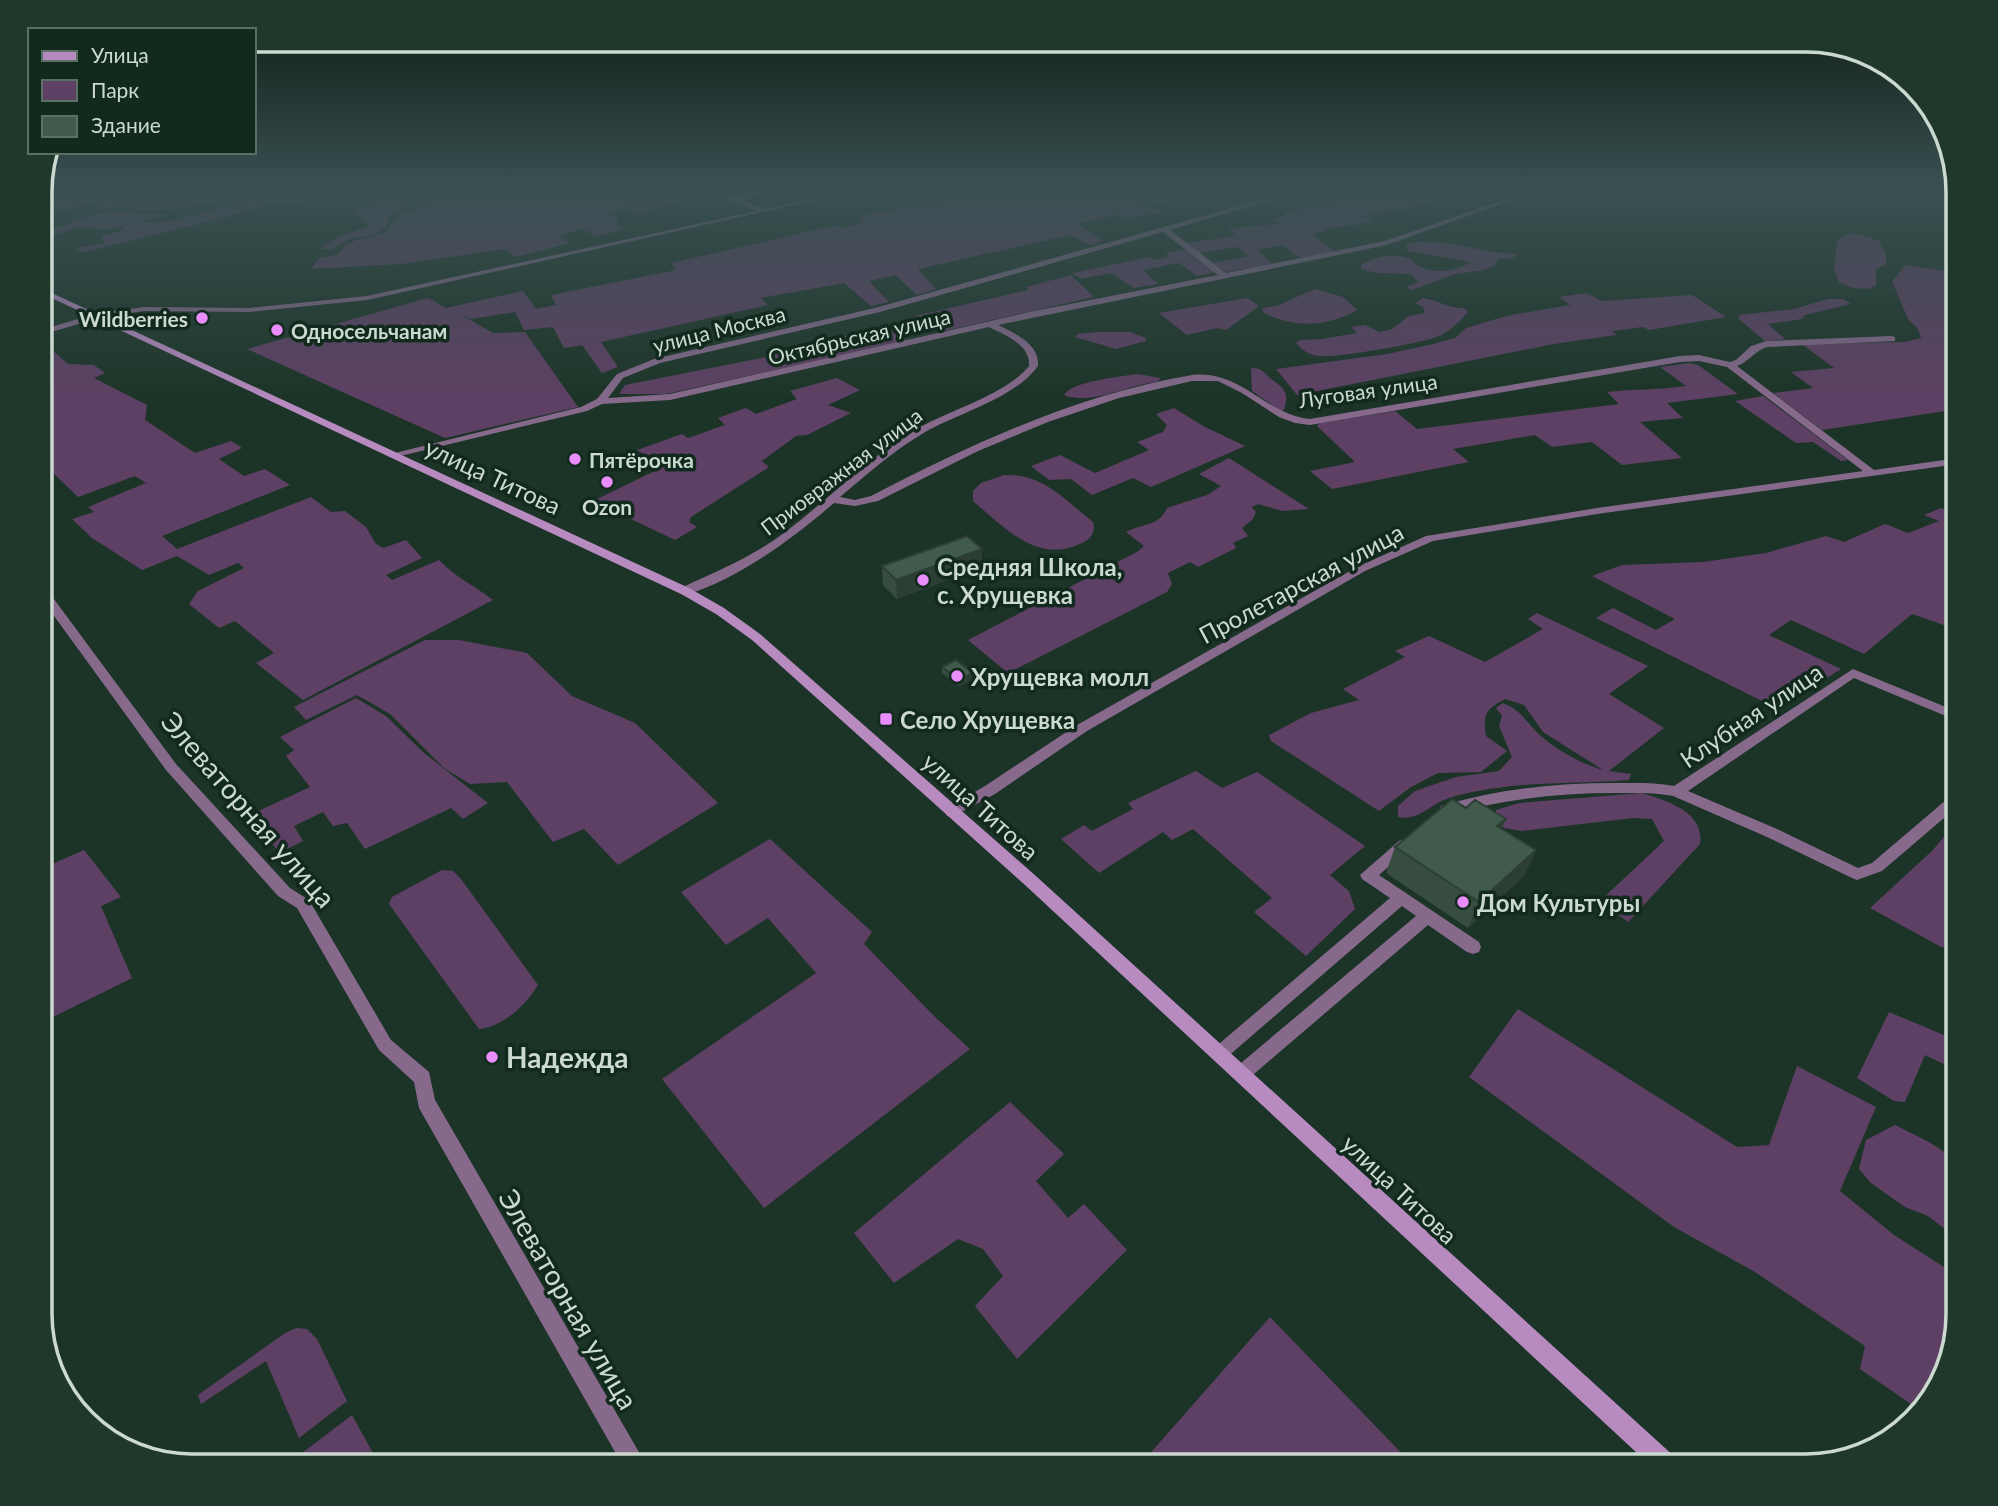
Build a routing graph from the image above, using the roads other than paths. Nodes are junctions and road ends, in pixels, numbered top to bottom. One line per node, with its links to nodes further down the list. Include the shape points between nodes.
1 (539, 260): 7 (street, via 367,298 260,310 144,309)
2 (1056, 260): 12 (street, улица Москва, via 877,310 657,360 620,376)
3 (1204, 260): 5 (street)
4 (1298, 260): 5 (street, Октябрьская улица)
5 (1223, 275): 8 (street, Октябрьская улица)
6 (53, 295): 7 (main road, улица Титова)
7 (98, 316): 9 (street); 13 (main road, улица Титова)
8 (990, 324): 12 (street, Октябрьская улица, via 670,397); 16 (street, Приовражная улица, via 1033,356 1028,373 924,429)
9 (53, 329)
10 (1892, 339): 11 (street, via 1766,344)
11 (1730, 365): 15 (street); 16 (street, Луговая улица, via 1680,359 1296,422 1221,379 1191,379 1125,393 1019,430 874,499)
12 (600, 401): 13 (street, via 584,409)
13 (392, 455): 17 (main road, улица Титова)
14 (1946, 463): 15 (street, Пролетарская улица)
15 (1872, 473): 22 (street, Пролетарская улица, via 1430,538 1361,569 1082,728)
16 (832, 499): 17 (street, Приовражная улица, via 748,562)
17 (685, 591): 22 (main road, улица Титова, via 756,637)
18 (53, 606): 30 (street, Элеваторная улица, via 171,767 284,892 303,904 385,1045 424,1078 426,1102)
19 (1946, 712): 20 (street, Клубная улица, via 1853,673)
20 (1676, 792): 21 (street, Клубная улица, via 1857,874 1877,867); 23 (street, via 1573,788 1489,798 1446,810)
21 (1946, 808)
22 (952, 812): 28 (main road, улица Титова)
23 (1437, 818)
24 (1417, 834): 25 (street, via 1368,875)
25 (1401, 898): 26 (street); 28 (street)
26 (1428, 916): 27 (street); 29 (street)
27 (1473, 947)
28 (1219, 1054): 29 (main road, улица Титова)
29 (1241, 1074): 31 (main road, улица Титова)
30 (629, 1454)
31 (1655, 1454)

